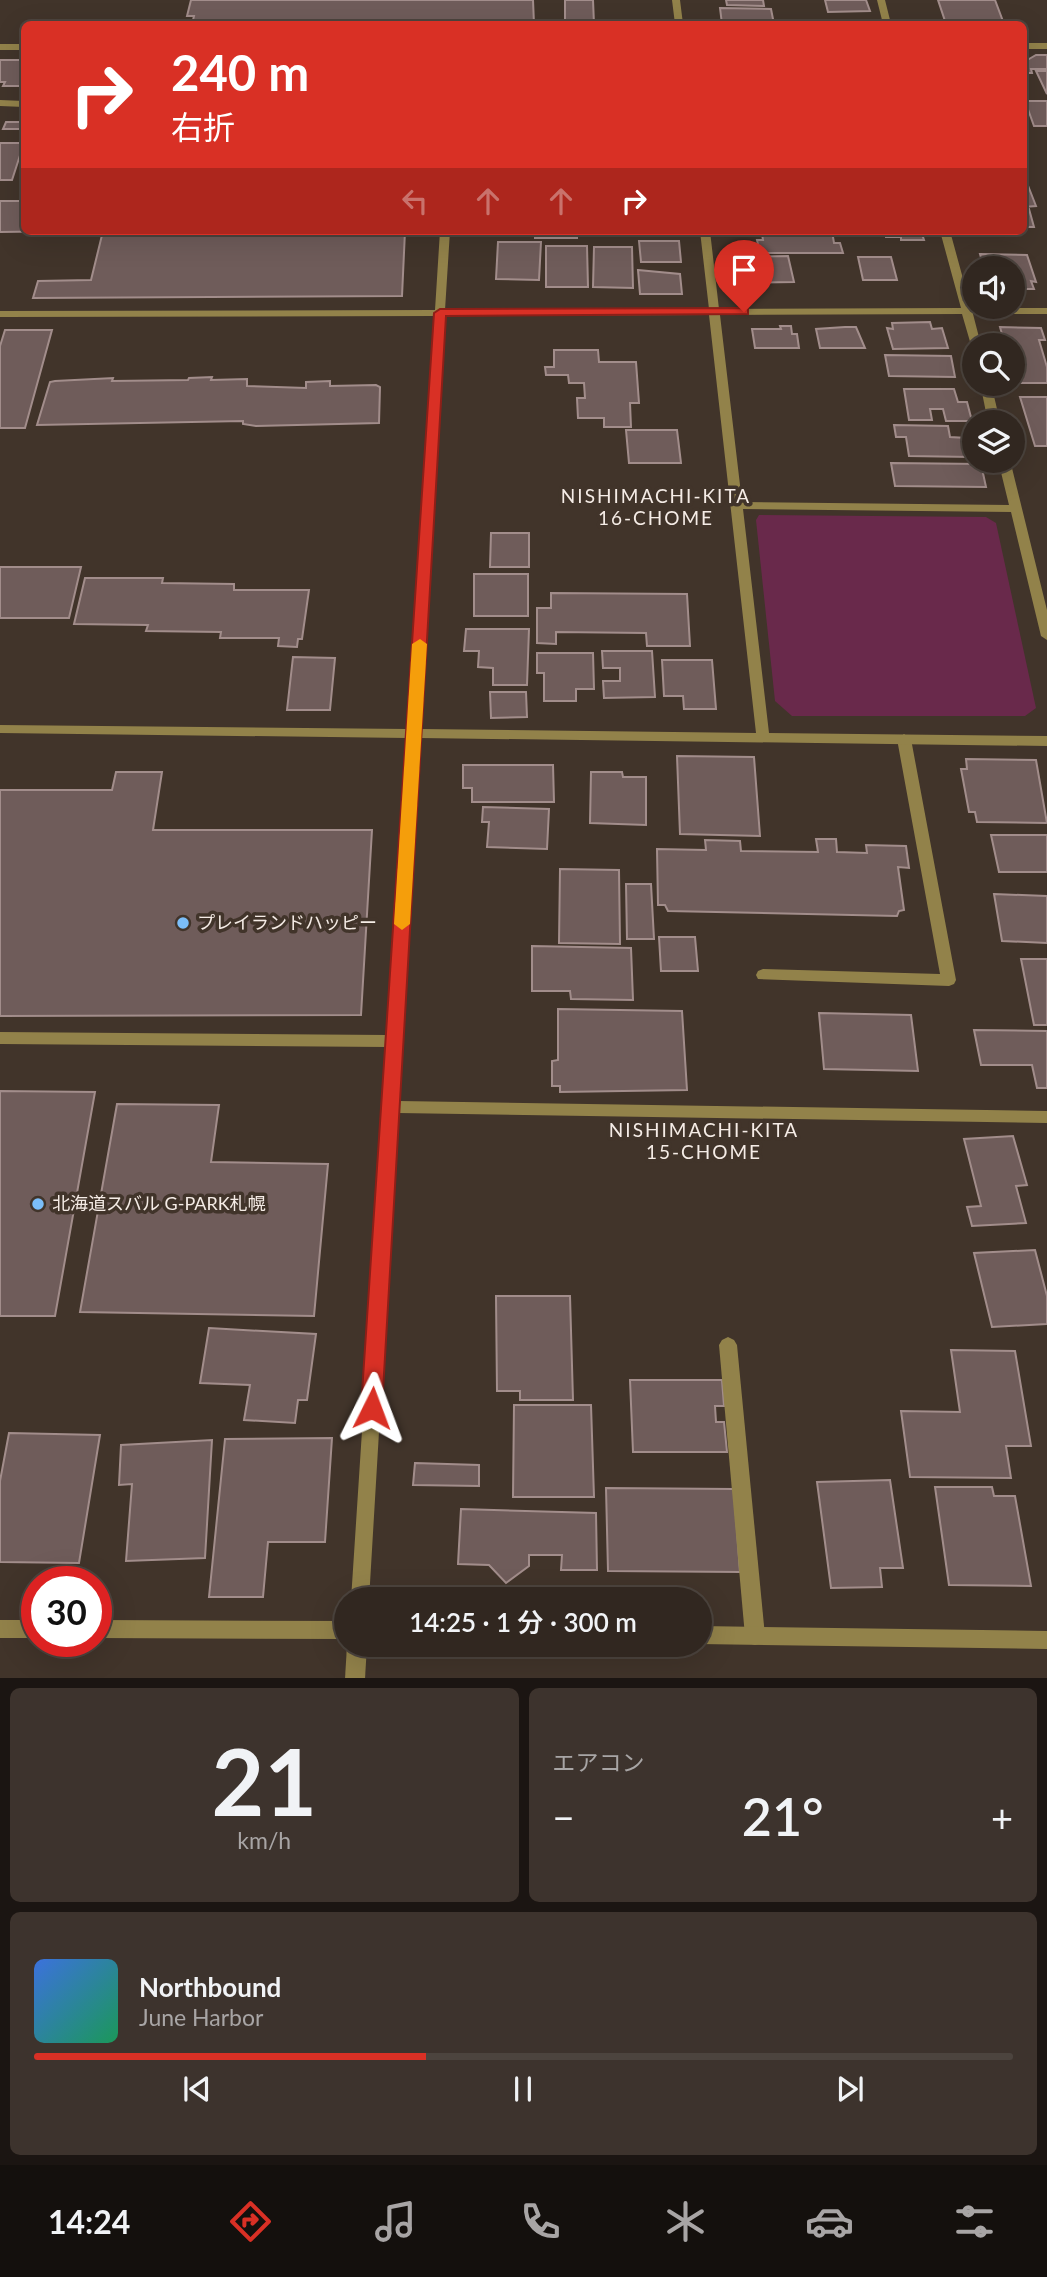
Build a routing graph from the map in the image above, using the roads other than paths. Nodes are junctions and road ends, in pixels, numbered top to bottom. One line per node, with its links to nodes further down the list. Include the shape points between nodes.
1 (676, 0): 3 (street)
2 (881, 0): 4 (street)
3 (679, 21)
4 (886, 21)
5 (1027, 46): 6 (street)
6 (1047, 46)
7 (0, 47): 8 (street)
8 (21, 47)
9 (0, 103): 10 (street)
10 (21, 104)
11 (445, 235): 19 (street)
12 (706, 235): 18 (street)
13 (946, 235): 14 (street)
14 (962, 293)
15 (962, 311): 18 (street)
16 (1025, 311): 17 (street)
17 (1047, 311)
18 (716, 312): 19 (street); 22 (street)
19 (440, 313): 20 (street); 27 (street)
20 (0, 314)
21 (1007, 473): 23 (street)
22 (737, 505): 23 (street); 28 (street)
23 (1016, 509): 24 (street)
24 (1042, 598): 25 (street)
25 (1047, 636)
26 (0, 729): 27 (street)
27 (414, 732): 28 (street); 33 (street)
28 (763, 736): 29 (street)
29 (904, 739): 30 (street); 31 (street, via 948,980)
30 (1047, 741)
31 (763, 975)
32 (0, 1038): 33 (street)
33 (395, 1041): 34 (street)
34 (390, 1107): 35 (street); 37 (street)
35 (1047, 1117)
36 (728, 1345): 43 (street)
37 (361, 1587)
38 (0, 1629): 39 (street)
39 (21, 1629)
40 (112, 1629): 41 (street)
41 (334, 1630)
42 (712, 1635): 43 (street)
43 (755, 1636): 44 (street)
44 (1047, 1640)
45 (356, 1657): 46 (street)
46 (355, 1678)

